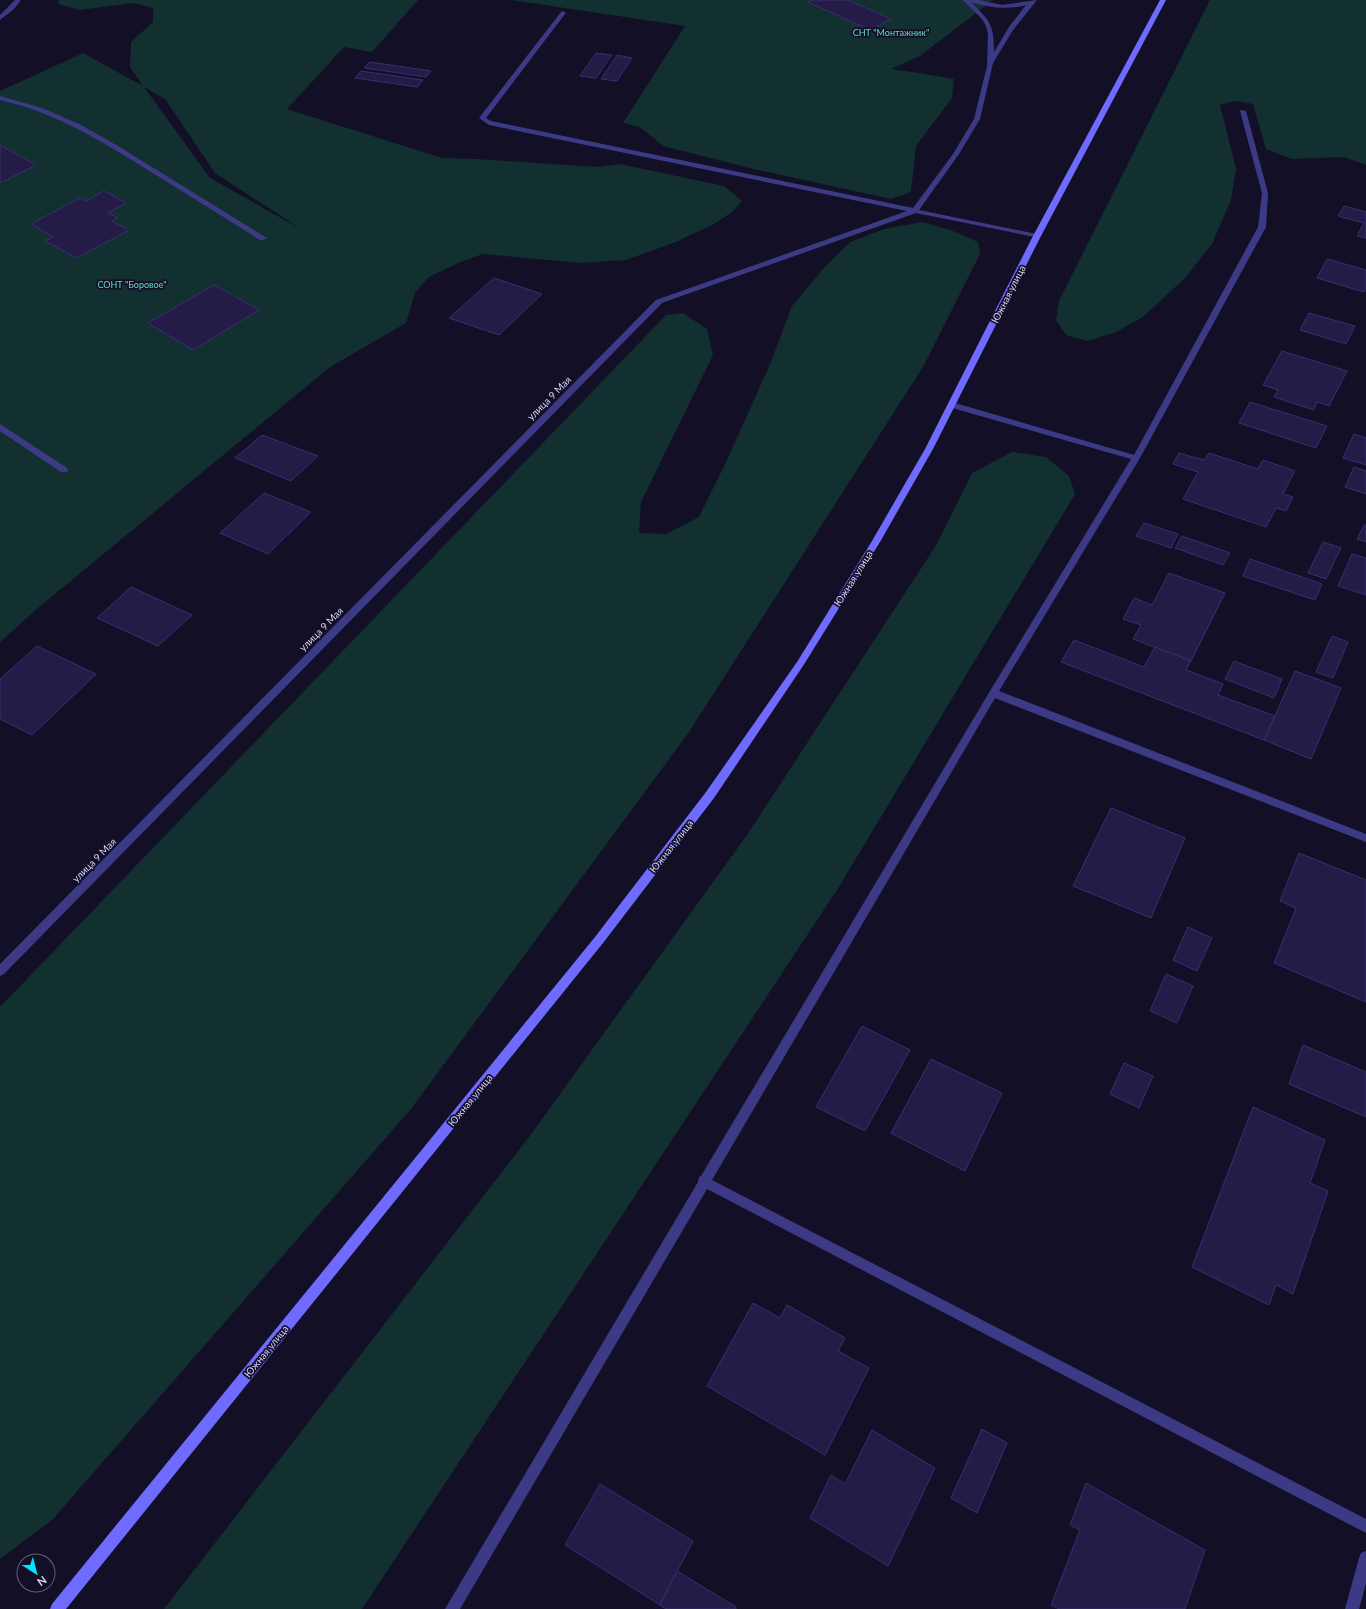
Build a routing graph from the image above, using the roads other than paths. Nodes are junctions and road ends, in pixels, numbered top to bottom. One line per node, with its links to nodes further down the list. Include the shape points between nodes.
1 (18, 0): 7 (street)
2 (966, 0): 8 (street, via 989,26)
3 (972, 0): 4 (street, via 1005,8)
4 (1033, 0): 8 (street, via 1013,24)
5 (1163, 0): 12 (main road, Южная улица)
6 (563, 13): 11 (street, via 482,118 489,123)
7 (0, 18)
8 (990, 66): 11 (street, via 977,118 956,154)
9 (0, 98): 13 (street, via 15,100 62,118 102,139)
10 (1243, 111): 16 (street, via 1264,193 1262,227)
11 (915, 211): 12 (street); 20 (street, улица 9 Мая, via 658,302)
12 (1037, 236): 14 (main road, Южная улица)
13 (263, 238)
14 (952, 405): 16 (street); 24 (main road, Южная улица, via 872,549 800,664 710,795 594,946)
15 (0, 427): 17 (street)
16 (1136, 458): 18 (street)
17 (64, 470)
18 (993, 692): 19 (street); 21 (street)
19 (1366, 838)
20 (0, 971)
21 (703, 1181): 22 (street); 25 (street)
22 (1366, 1526)
23 (1366, 1558): 26 (street)
24 (57, 1609)
25 (452, 1609)
26 (1352, 1609)

